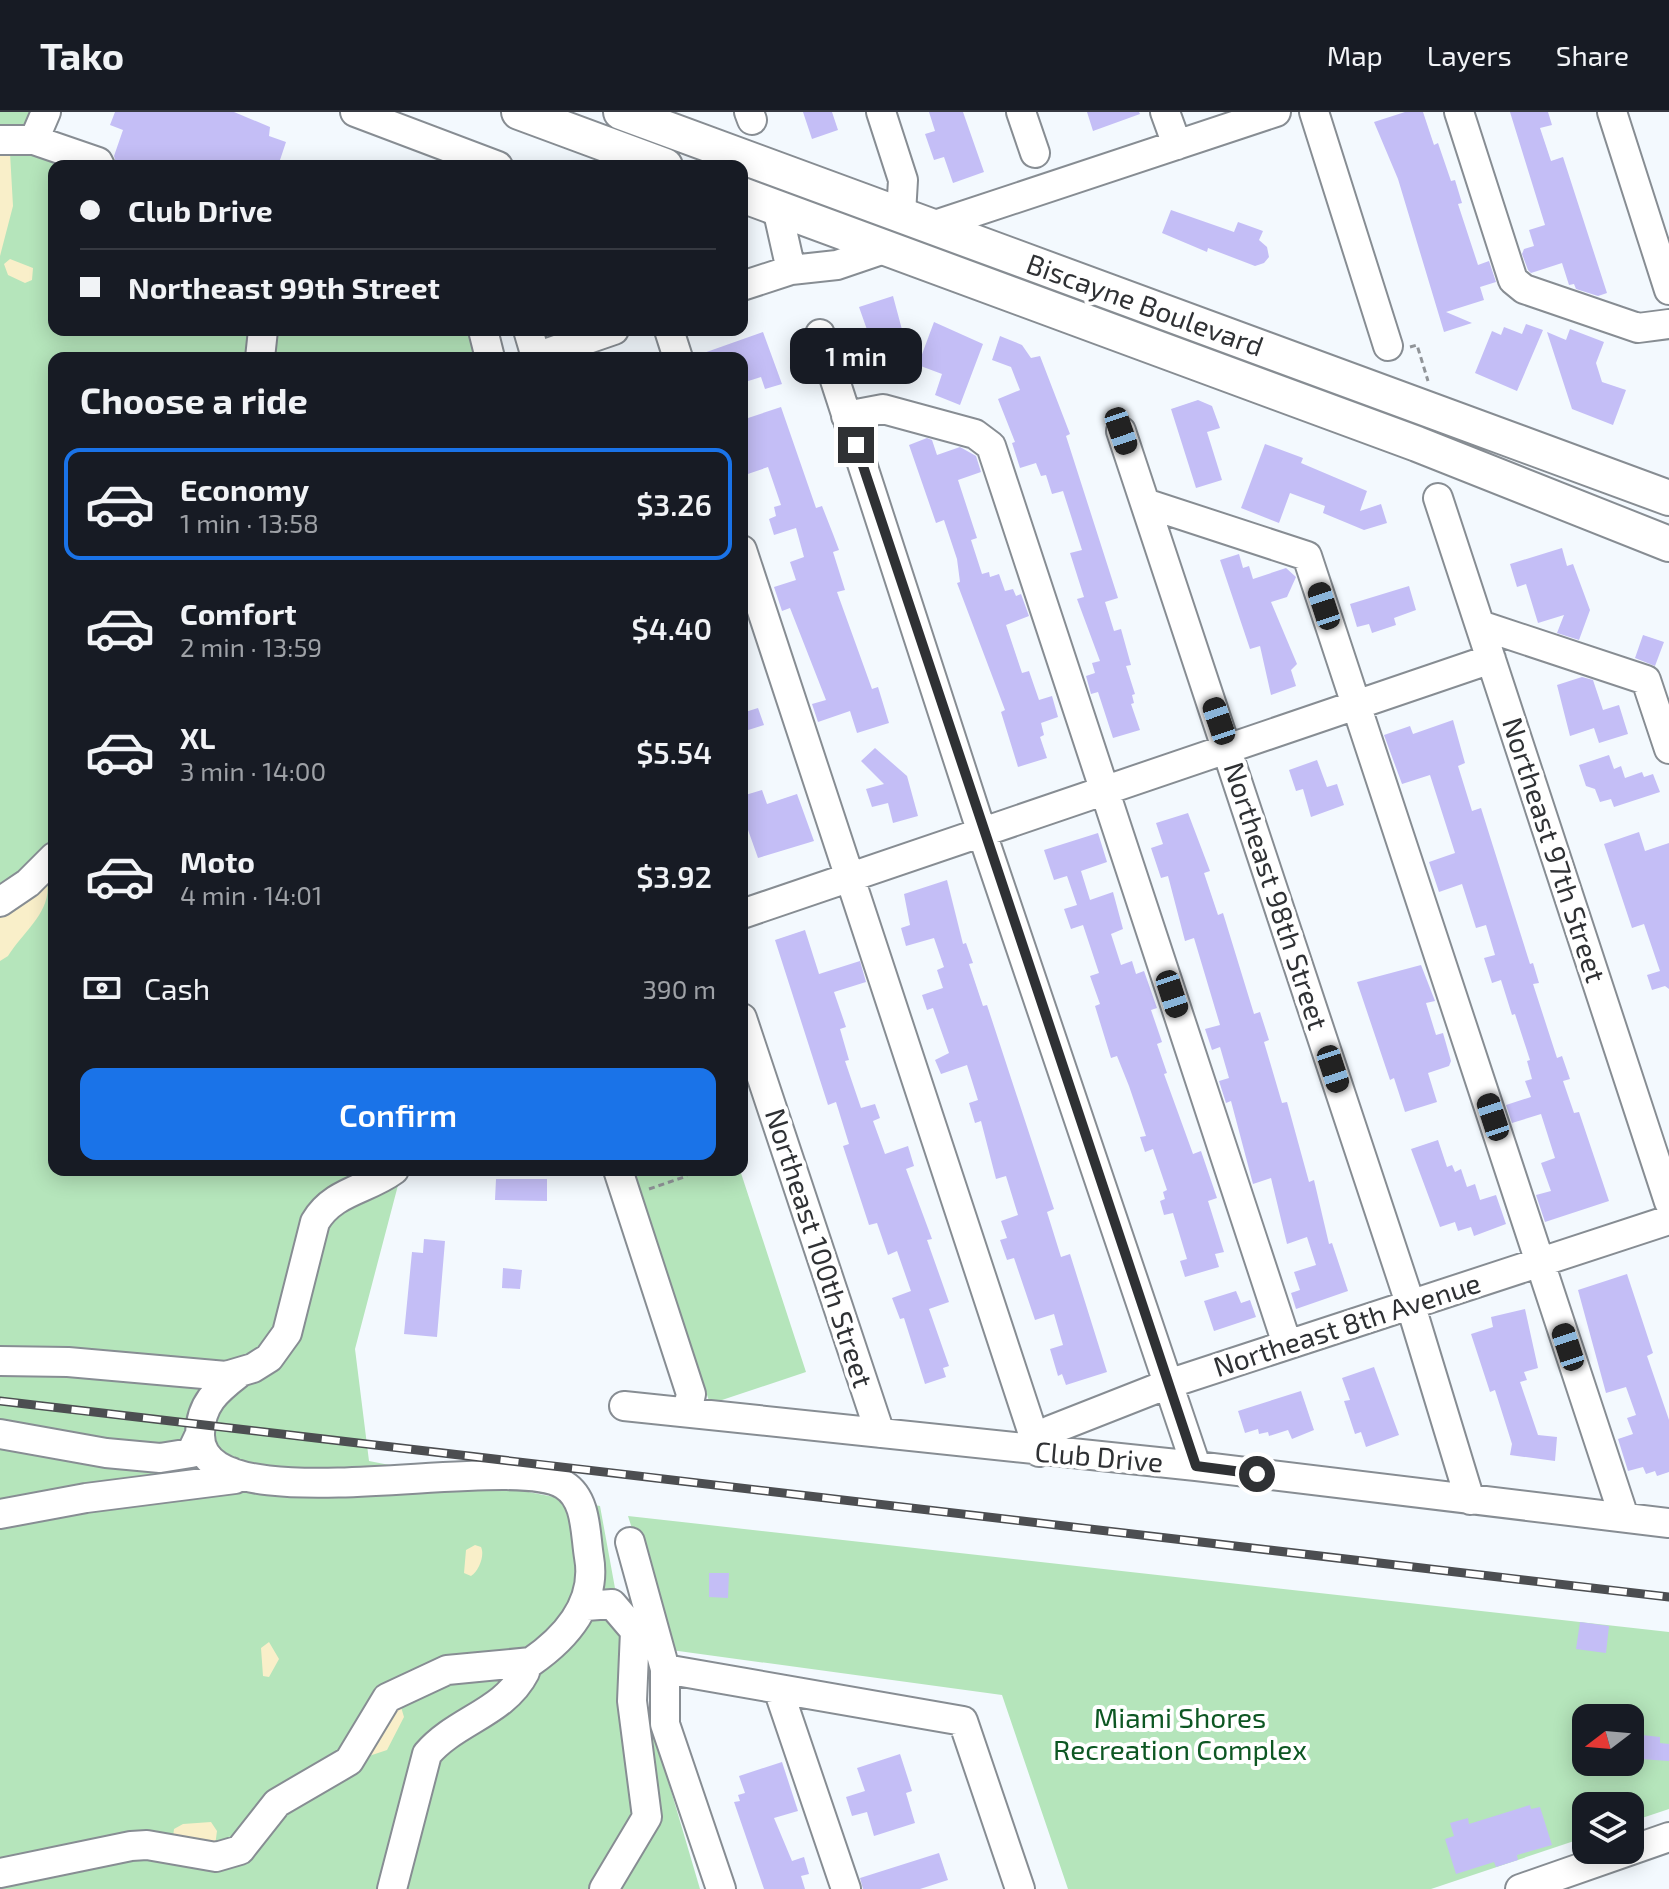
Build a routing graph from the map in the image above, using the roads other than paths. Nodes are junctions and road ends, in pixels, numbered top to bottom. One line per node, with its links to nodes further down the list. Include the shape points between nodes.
1 (46, 112): 13 (street)
2 (355, 112): 17 (street)
3 (519, 112): 18 (main road)
4 (621, 112): 21 (main road, Biscayne Boulevard)
5 (881, 112): 21 (street)
6 (1021, 112): 15 (street)
7 (1165, 112): 14 (street)
8 (1276, 112): 14 (street)
9 (1314, 112): 29 (street)
10 (1459, 112): 26 (street, via 1513,280 1524,289 1638,328)
11 (1612, 112): 25 (street)
12 (0, 140): 13 (street)
13 (34, 140): 16 (street)
14 (1177, 145): 21 (street)
15 (1035, 153)
16 (92, 160)
17 (482, 160)
18 (649, 160)
19 (748, 197): 20 (main road, Biscayne Boulevard)
20 (777, 208): 22 (main road, Biscayne Boulevard); 23 (street)
21 (916, 220): 33 (main road, Biscayne Boulevard)
22 (887, 248): 23 (street, via 837,265); 36 (main road, Biscayne Boulevard, via 1417,444)
23 (791, 270): 24 (street)
24 (748, 284)
25 (1669, 290)
26 (1669, 324)
27 (820, 334): 31 (street)
28 (597, 336): 30 (street)
29 (1388, 346)
30 (552, 352)
31 (846, 416): 43 (street, via 883,409 975,434 991,446); 44 (street)
32 (1121, 431): 35 (street, Northeast 98th Street)
33 (1665, 493)
34 (1438, 498): 38 (street, Northeast 97th Street)
35 (1145, 503): 40 (street, via 1307,556); 41 (street, Northeast 98th Street)
36 (1669, 544)
37 (748, 568): 46 (street)
38 (1480, 625): 39 (street, Northeast 97th Street); 42 (street, via 1646,680)
39 (1491, 659): 40 (street); 52 (street, Northeast 97th Street)
40 (1357, 705): 41 (street); 54 (street)
41 (1228, 748): 43 (street); 55 (street, Northeast 98th Street)
42 (1669, 749)
43 (1104, 789): 44 (street); 56 (street)
44 (981, 830): 46 (street); 59 (street)
45 (48, 863): 47 (street)
46 (850, 876): 48 (street); 65 (street)
47 (0, 902)
48 (748, 912)
49 (748, 1036): 62 (street, Northeast 100th Street)
50 (382, 1176): 58 (street, via 322,1209 287,1333 269,1358)
51 (622, 1183): 61 (street, via 691,1394)
52 (1669, 1202)
53 (1669, 1220): 54 (street, Northeast 8th Avenue)
54 (1540, 1261): 55 (street, Northeast 8th Avenue); 70 (street)
55 (1410, 1303): 56 (street, Northeast 8th Avenue); 68 (street, Northeast 98th Street)
56 (1287, 1344): 59 (street, Northeast 8th Avenue)
57 (0, 1361): 58 (street)
58 (238, 1374): 64 (street, via 210,1397)
59 (1168, 1384): 65 (street, Northeast 8th Avenue, via 1051,1430); 66 (street)
60 (624, 1406): 61 (street, Club Drive)
61 (687, 1412): 62 (street, Club Drive)
62 (880, 1433): 65 (street, Club Drive)
63 (0, 1434): 64 (street, via 160,1458 191,1453)
64 (200, 1434): 67 (street, via 208,1456)
65 (1039, 1452): 66 (street, Club Drive)
66 (1196, 1466): 68 (street, Club Drive)
67 (238, 1476): 69 (street); 73 (street, via 324,1485 517,1473 562,1483 582,1510 592,1570)
68 (1470, 1500): 70 (street, Club Drive)
69 (0, 1514)
70 (1624, 1517): 71 (street, Club Drive)
71 (1669, 1523)
72 (630, 1542): 75 (street)
73 (586, 1606): 74 (street, via 541,1655); 81 (street, via 612,1604 635,1631 637,1644 632,1701 647,1817)
74 (519, 1664): 78 (street, via 465,1665 387,1698 349,1761 277,1803 250,1840 226,1855 131,1846); 80 (street, via 525,1672 518,1687 427,1754)
75 (665, 1669): 76 (street); 82 (street, via 665,1724)
76 (778, 1689): 83 (street); 84 (street, via 963,1721)
77 (1669, 1837): 79 (street)
78 (0, 1873)
79 (1532, 1887)
80 (392, 1889)
81 (604, 1889)
82 (721, 1889)
83 (846, 1889)
84 (1020, 1889)

